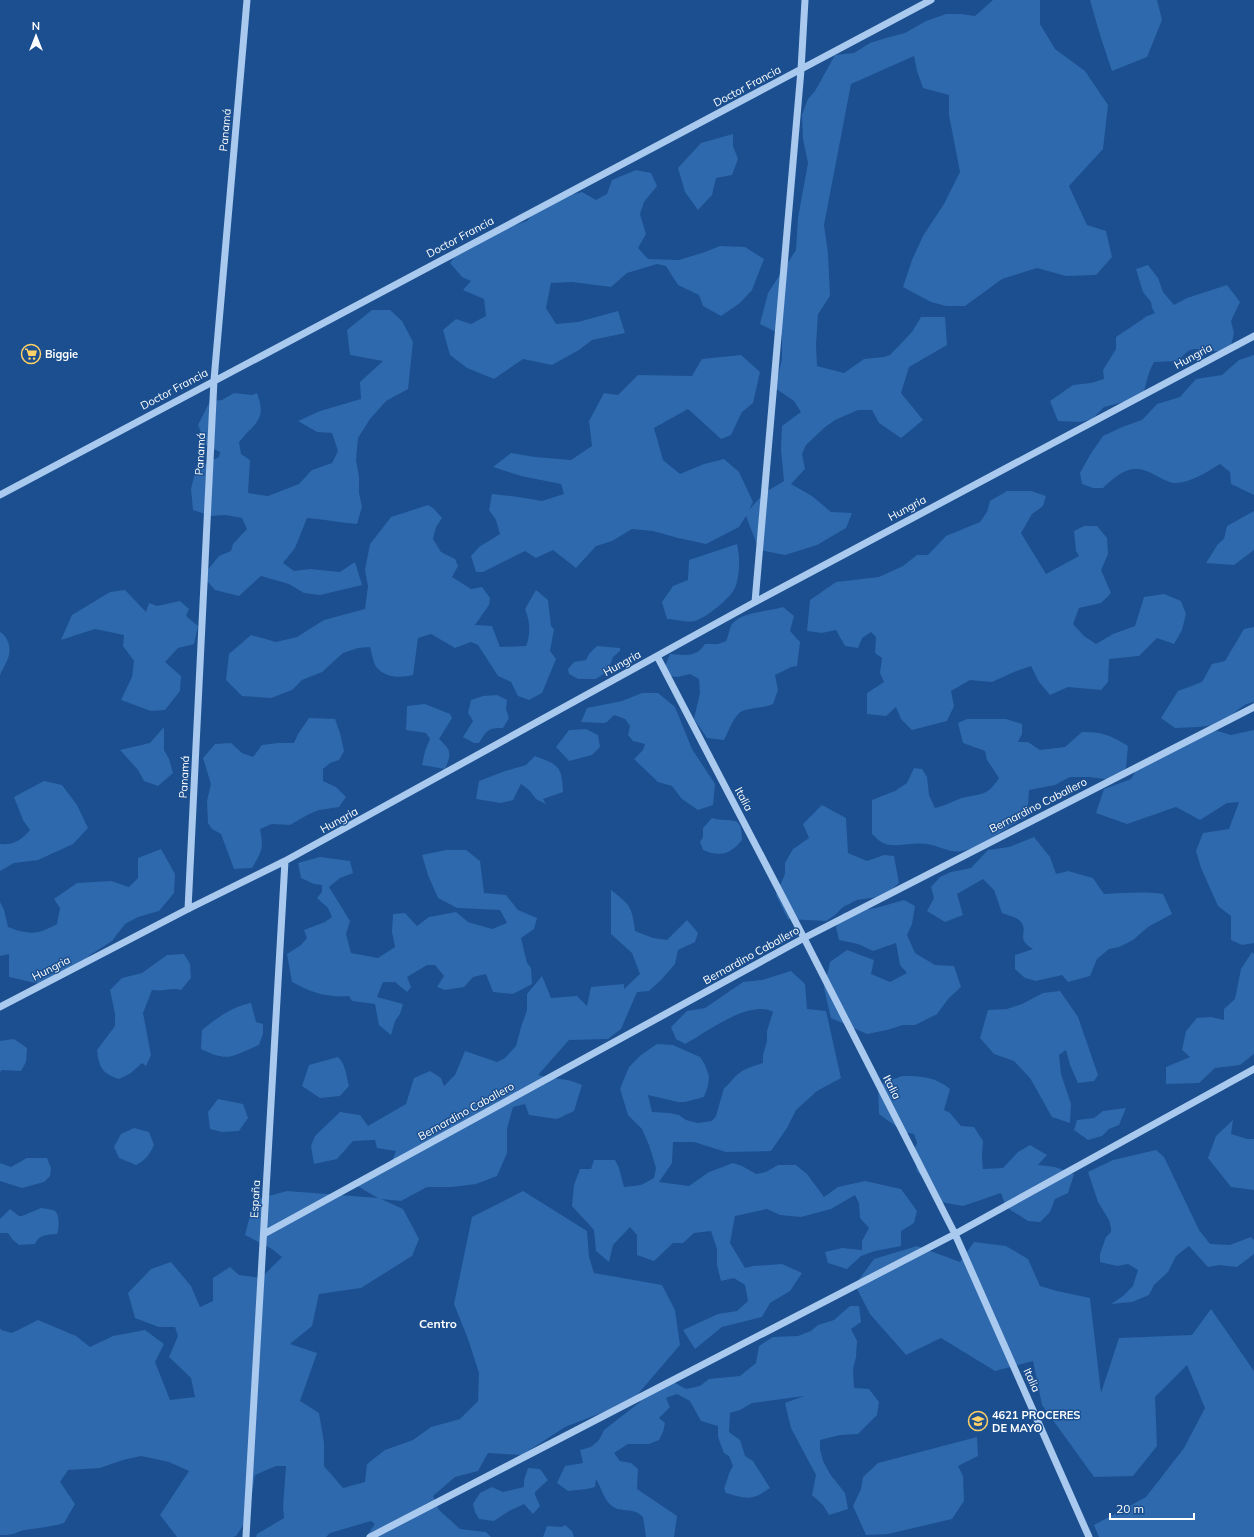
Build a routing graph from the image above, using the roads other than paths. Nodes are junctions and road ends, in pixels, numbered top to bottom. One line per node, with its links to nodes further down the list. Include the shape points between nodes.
1 (247, 0): 6 (street, Panamá)
2 (805, 0): 4 (street)
3 (931, 0): 4 (street, Doctor Francia)
4 (801, 70): 6 (street, Doctor Francia); 8 (street)
5 (1254, 336): 8 (street, Hungria)
6 (214, 380): 7 (street, Doctor Francia); 12 (street, Panamá)
7 (0, 495)
8 (755, 602): 9 (street, Hungria)
9 (657, 656): 11 (street, Hungria); 13 (street, Italia)
10 (1254, 707): 13 (street, Bernardino Caballero)
11 (285, 862): 12 (street, Hungria); 16 (street, España)
12 (188, 909): 14 (street, Hungria)
13 (804, 938): 16 (street, Bernardino Caballero); 17 (street, Italia)
14 (0, 1007)
15 (1254, 1069): 17 (street)
16 (264, 1234): 18 (street, España)
17 (955, 1234): 19 (street); 20 (street, Italia)
18 (246, 1537)
19 (370, 1537)
20 (1089, 1537)

